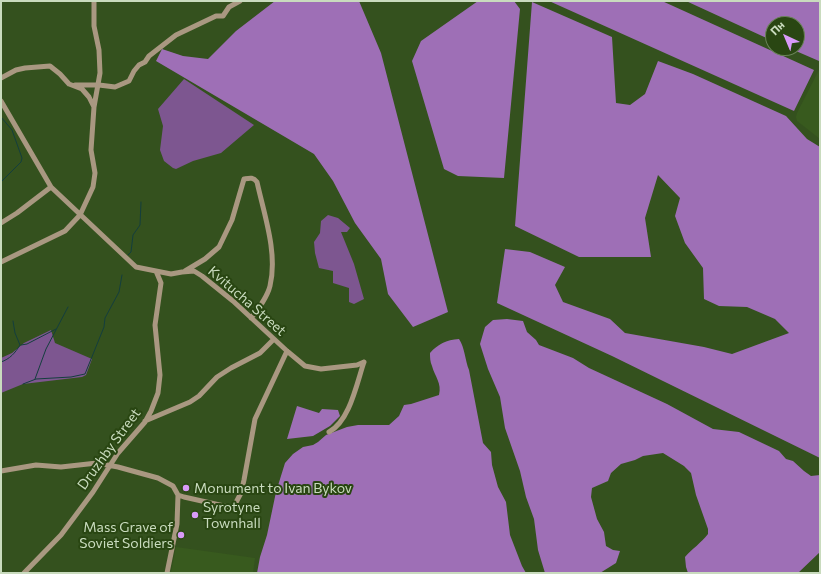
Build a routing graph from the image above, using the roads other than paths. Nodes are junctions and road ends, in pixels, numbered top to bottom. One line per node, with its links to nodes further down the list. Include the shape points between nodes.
1 (94, 1): 5 (street, via 94,26 99,50)
2 (240, 1): 5 (street, via 229,7 223,16 216,16 182,31 139,65 129,82 114,87)
3 (1, 78): 4 (street, via 16,70 50,66)
4 (72, 85): 5 (street); 7 (street, via 82,89)
5 (99, 85): 7 (street)
6 (1, 101): 8 (street, Kvitucha Street)
7 (94, 107): 9 (street, via 91,150 95,173 93,187)
8 (51, 187): 9 (street, Kvitucha Street); 10 (street)
9 (80, 215): 11 (street, via 65,231); 12 (street, Kvitucha Street, via 136,267)
10 (1, 223)
11 (1, 262)
12 (156, 272): 13 (street, Kvitucha Street); 17 (street, Druzhby Street, via 161,283 155,325 160,376 158,393)
13 (184, 272): 14 (street, Kvitucha Street, via 194,272 202,276); 14 (street, via 219,247 232,220 244,179 254,178 272,249 273,266 270,287)
14 (251, 318): 15 (street, Kvitucha Street)
15 (274, 339): 16 (street, Kvitucha Street); 17 (street, via 260,353 217,377 190,402)
16 (287, 351): 18 (street, Kvitucha Street, via 305,366 316,369 364,362 344,418); 21 (street, via 255,419 244,480 233,508)
17 (144, 422): 19 (street, Druzhby Street)
18 (329, 432)
19 (110, 466): 20 (street, via 97,463 61,467 36,465); 21 (street, via 158,478 173,486); 22 (street, Druzhby Street, via 61,535)
20 (1, 472)
21 (178, 495): 23 (street, via 177,524)
22 (24, 573)
23 (167, 573)

